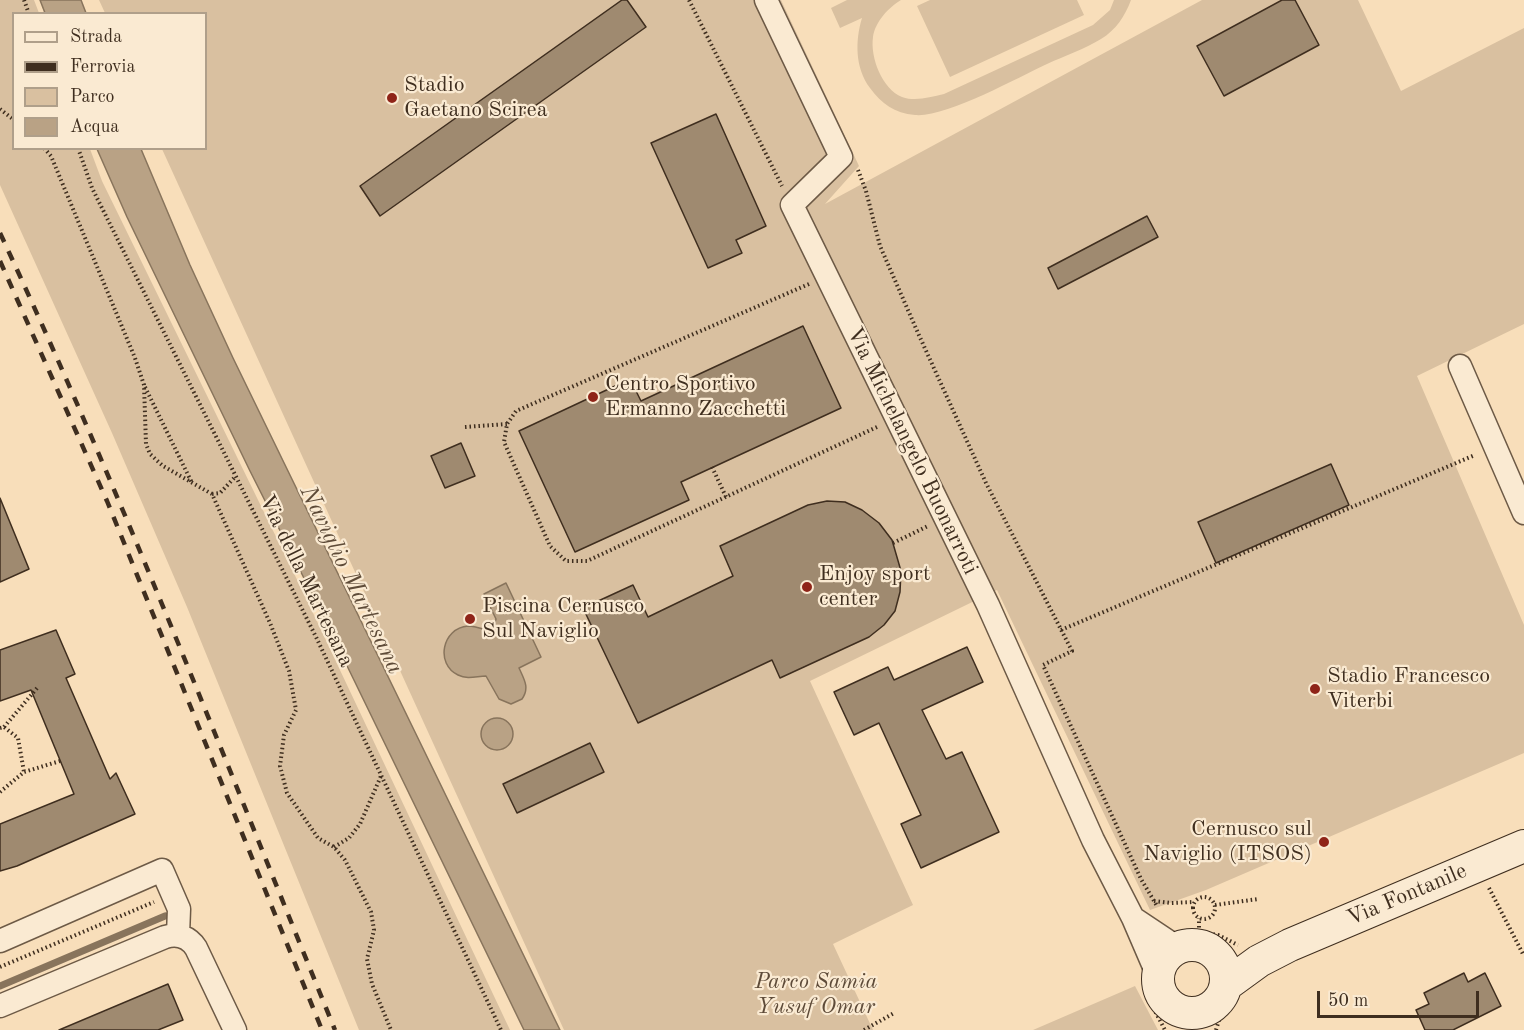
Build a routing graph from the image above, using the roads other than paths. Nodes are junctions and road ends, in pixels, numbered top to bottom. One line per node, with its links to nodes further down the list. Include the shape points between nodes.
1 (766, 0): 5 (street, Via Michelangelo Buonarroti, via 840,157 792,205 988,605 1093,840)
2 (1460, 366): 3 (street)
3 (1524, 513)
4 (1524, 846): 9 (street, Via Fontanile, via 1290,945)
5 (1133, 918): 6 (street, Via Michelangelo Buonarroti); 10 (street, Via Michelangelo Buonarroti)
6 (1186, 936): 9 (street, via 1185,946 1198,945); 10 (street, via 1166,957)
7 (0, 940): 8 (street, via 162,870 179,909)
8 (187, 942): 11 (street, via 165,937); 13 (street)
9 (1229, 962): 12 (street, via 1219,1000)
10 (1158, 976): 12 (street, via 1163,996)
11 (0, 1006)
12 (1190, 1020)
13 (235, 1030)

